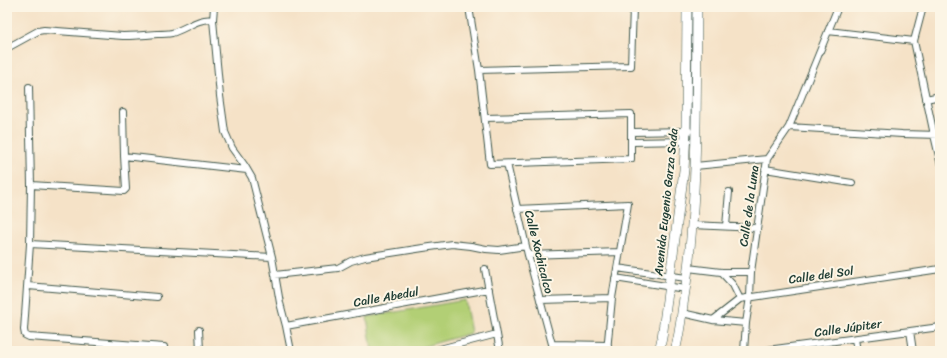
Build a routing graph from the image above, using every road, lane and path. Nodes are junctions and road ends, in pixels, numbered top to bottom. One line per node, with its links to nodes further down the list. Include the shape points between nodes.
1 (214, 7): 8 (street)
2 (469, 7): 12 (street)
3 (633, 7): 12 (street, via 631,66)
4 (688, 7): 19 (main road, Avenida Eugenio Garza Sada)
5 (697, 7): 20 (main road, Avenida Eugenio Garza Sada)
6 (838, 7): 9 (street, Calle de la Luna)
7 (923, 7): 10 (street)
8 (213, 20): 11 (street, via 199,22 172,33 135,36 44,30); 33 (street, via 225,132)
9 (828, 31): 10 (street); 18 (street, Calle de la Luna)
10 (914, 41): 15 (street)
11 (7, 48)
12 (479, 70): 17 (street)
13 (29, 87): 35 (street)
14 (940, 96): 15 (street)
15 (926, 98): 23 (street)
16 (123, 112): 27 (street)
17 (485, 118): 22 (street, via 631,114); 30 (street, via 490,164)
18 (789, 127): 23 (street); 28 (street, Calle de la Luna)
19 (686, 131): 20 (street); 22 (street); 24 (main road, Avenida Eugenio Garza Sada)
20 (696, 131): 25 (main road, Avenida Eugenio Garza Sada)
21 (940, 131): 23 (street)
22 (632, 132): 26 (street)
23 (937, 135): 29 (street)
24 (685, 141): 25 (street); 26 (street); 53 (main road, Avenida Eugenio Garza Sada, via 684,170)
25 (696, 141): 31 (main road, Avenida Eugenio Garza Sada)
26 (632, 142): 30 (street, via 631,159)
27 (124, 156): 33 (street); 35 (street, via 124,192)
28 (767, 159): 31 (street); 32 (street, Calle de la Luna)
29 (940, 160)
30 (507, 164): 37 (street, Calle Xochicalco)
31 (695, 166): 38 (main road, Avenida Eugenio Garza Sada)
32 (766, 169): 34 (street); 40 (street, Calle de la Luna)
33 (247, 170): 45 (street, via 252,178)
34 (852, 182)
35 (31, 185): 41 (street)
36 (730, 192): 39 (street)
37 (517, 209): 42 (street, Calle Xochicalco); 43 (street, via 628,204)
38 (692, 224): 39 (street); 47 (main road, Avenida Eugenio Garza Sada)
39 (726, 226): 40 (street)
40 (757, 228): 51 (street, Calle de la Luna)
41 (30, 244): 45 (street); 56 (street)
42 (526, 246): 44 (street, Calle Xochicalco); 52 (street, via 499,250 452,244 365,257 338,268)
43 (620, 252): 44 (street); 46 (street)
44 (528, 254): 64 (street, Calle Xochicalco)
45 (272, 257): 52 (street)
46 (617, 268): 53 (street); 54 (street)
47 (688, 268): 50 (street); 55 (main road, Avenida Eugenio Garza Sada)
48 (485, 269): 59 (street)
49 (940, 269): 60 (street, Calle del Sol)
50 (721, 272): 51 (street); 63 (street, via 733,285)
51 (751, 272): 60 (street, Calle de la Luna)
52 (275, 275): 68 (street)
53 (670, 276): 55 (street); 57 (main road, Avenida Eugenio Garza Sada)
54 (615, 278): 57 (street); 62 (street)
55 (686, 278): 58 (main road, Avenida Eugenio Garza Sada)
56 (28, 286): 61 (street); 74 (street, via 24,330 25,335 29,337)
57 (669, 286): 58 (street); 81 (main road, Avenida Eugenio Garza Sada)
58 (685, 288): 65 (main road, Avenida Eugenio Garza Sada)
59 (488, 289): 68 (street, Calle Abedul); 72 (street)
60 (750, 296): 63 (street, Calle del Sol); 67 (street, Calle de la Luna)
61 (157, 297)
62 (612, 298): 64 (street); 75 (street)
63 (740, 298): 66 (street, Calle del Sol)
64 (540, 300): 75 (street, Calle Xochicalco, via 552,344)
65 (682, 314): 66 (street); 82 (main road, Avenida Eugenio Garza Sada)
66 (713, 320): 67 (street)
67 (746, 323): 83 (street, Calle de la Luna)
68 (286, 326): 78 (street)
69 (940, 327): 71 (street, Calle Júpiter)
70 (199, 330): 77 (street)
71 (910, 331): 73 (street, Calle Júpiter); 86 (street)
72 (497, 334): 79 (street); 80 (street)
73 (855, 339): 76 (street, Calle Júpiter); 85 (street)
74 (164, 347)
75 (608, 348)
76 (802, 348): 84 (street, Calle Júpiter)
77 (200, 351)
78 (290, 351)
79 (432, 351)
80 (500, 351)
81 (659, 351)
82 (675, 351)
83 (744, 351)
84 (760, 351)
85 (857, 351)
86 (913, 351)

